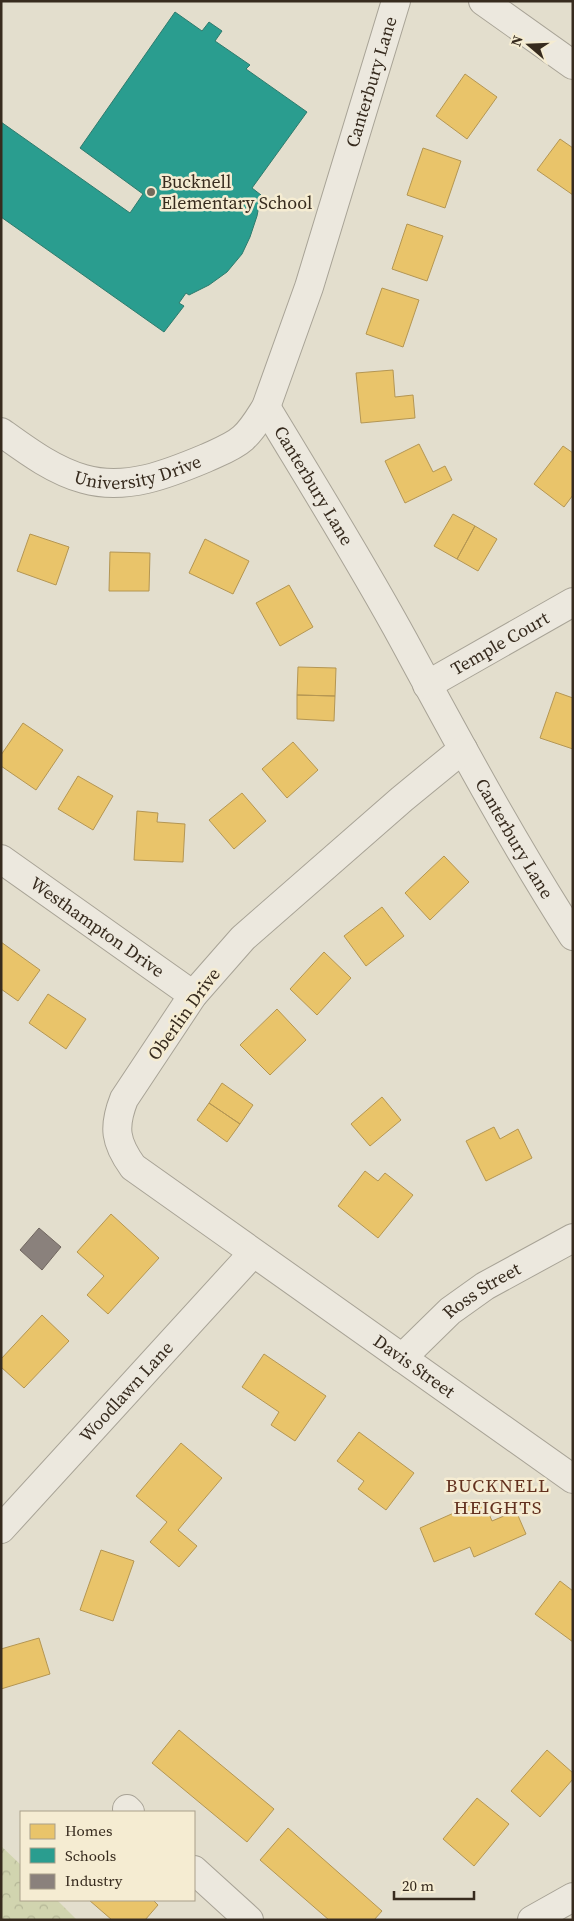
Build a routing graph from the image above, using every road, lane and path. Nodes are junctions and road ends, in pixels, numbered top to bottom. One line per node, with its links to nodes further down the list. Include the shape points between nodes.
1 (396, 1): 4 (street, Canterbury Lane, via 310,287)
2 (483, 1): 3 (street)
3 (573, 65)
4 (266, 407): 5 (street, University Drive, via 255,426 225,450 182,468 131,482 107,483 84,479 57,469); 7 (street, Canterbury Lane, via 338,525)
5 (1, 432)
6 (573, 602): 7 (street, Temple Court)
7 (427, 685): 8 (street, Canterbury Lane)
8 (463, 749): 10 (street, Canterbury Lane); 11 (street, Oberlin Drive, via 243,938)
9 (1, 858): 11 (street, Westhampton Drive)
10 (573, 936)
11 (193, 995): 13 (street, Oberlin Drive, via 124,1099 116,1133 122,1152 133,1167)
12 (573, 1238): 14 (street, Ross Street, via 486,1286 450,1311)
13 (253, 1253): 14 (street, Davis Street); 16 (street, Woodlawn Lane)
14 (402, 1358): 15 (street, Davis Street)
15 (573, 1479)
16 (1, 1529)
17 (195, 1871): 19 (street)
18 (573, 1897): 20 (street)
19 (249, 1920)
20 (532, 1920)

